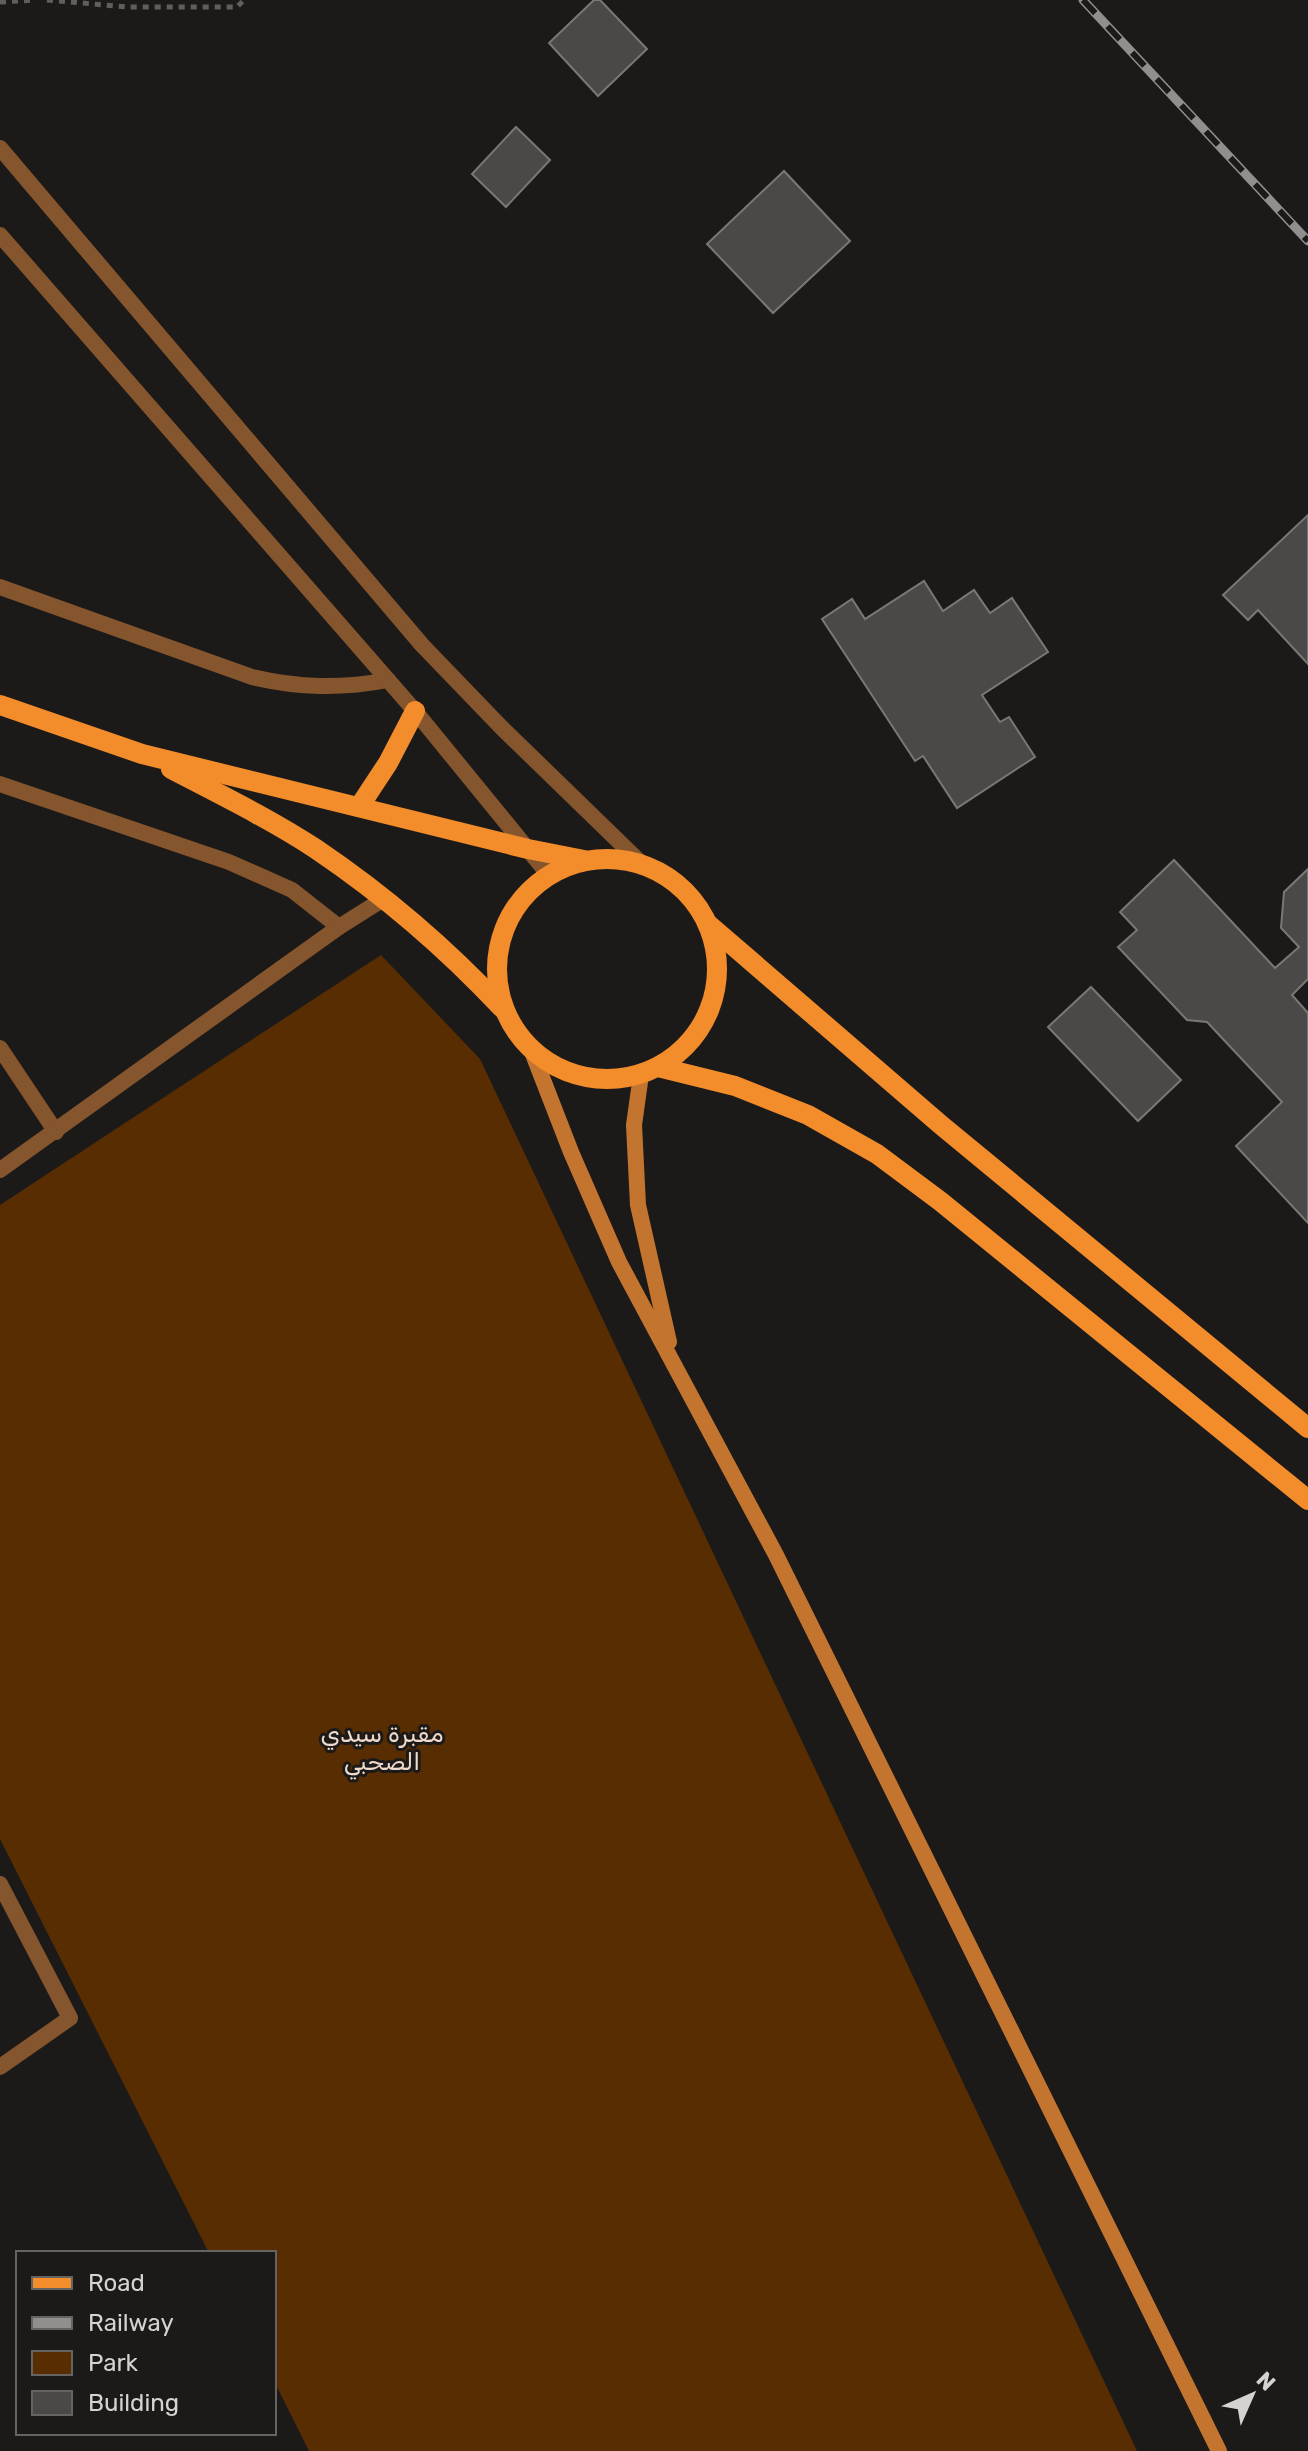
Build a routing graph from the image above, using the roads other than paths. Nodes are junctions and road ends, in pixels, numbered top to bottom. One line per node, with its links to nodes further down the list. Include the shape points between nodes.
1 (0, 148): 12 (street, via 422,645)
2 (0, 235): 4 (street)
3 (0, 587): 4 (street, via 266,680 334,688)
4 (388, 680): 6 (street)
5 (0, 705): 7 (main road)
6 (415, 711): 9 (main road); 10 (street)
7 (142, 754): 9 (main road); 14 (main road, via 314,848)
8 (0, 784): 16 (street, via 229,862 292,890)
9 (359, 807): 10 (main road)
10 (528, 849): 11 (main road); 13 (street)
11 (584, 860): 12 (main road); 13 (main road)
12 (642, 864): 15 (main road, via 670,878 692,898)
13 (548, 874): 17 (main road, via 515,906 499,939 496,975)
14 (385, 898): 16 (street); 17 (main road, via 470,973)
15 (708, 924): 20 (main road, via 717,956 716,989 705,1021 685,1048); 24 (main road, via 941,1125)
16 (339, 927): 21 (street)
17 (504, 1011): 19 (main road)
18 (0, 1048): 21 (street)
19 (531, 1049): 20 (main road, via 555,1067 583,1077 612,1079); 23 (main road, via 619,1262)
20 (649, 1071): 23 (main road, via 634,1125 638,1205); 25 (main road, via 750,1092 808,1115 877,1154)
21 (56, 1132): 22 (street)
22 (0, 1170)
23 (673, 1363): 28 (main road, via 776,1555)
24 (1308, 1428)
25 (1308, 1500)
26 (0, 1884): 27 (street, via 70,2018)
27 (0, 2067)
28 (1219, 2451)

